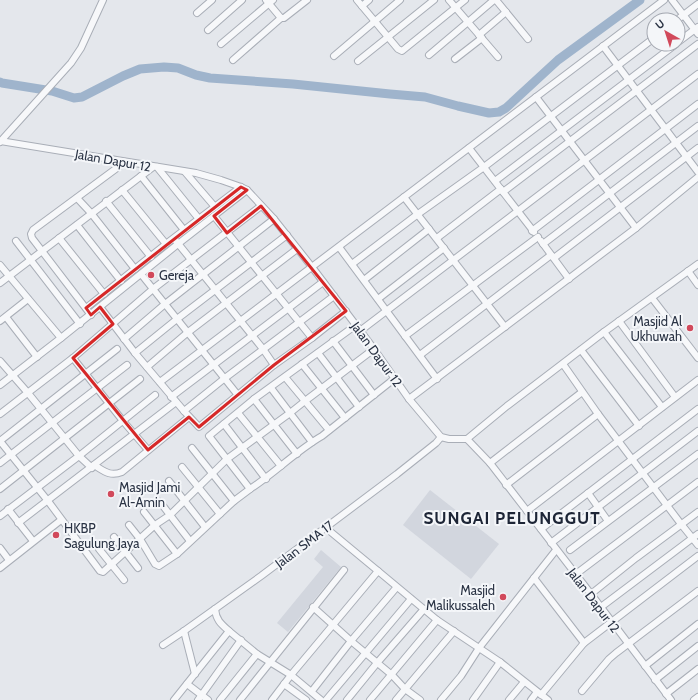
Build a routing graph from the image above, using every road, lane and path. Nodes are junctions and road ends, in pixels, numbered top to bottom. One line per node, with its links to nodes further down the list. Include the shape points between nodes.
1 (103, 0): 54 (street, via 81,48 65,71)
2 (212, 0): 20 (street)
3 (242, 0): 26 (street)
4 (307, 0): 23 (street)
5 (357, 0): 16 (street)
6 (369, 0): 16 (street)
7 (400, 0): 24 (street)
8 (434, 0): 29 (street)
9 (449, 0): 17 (street)
10 (464, 0): 17 (street)
11 (495, 0): 18 (street); 25 (street)
12 (664, 0): 35 (street)
13 (672, 0): 19 (street)
14 (269, 1): 23 (street); 32 (street)
15 (698, 4): 21 (street)
16 (362, 6): 24 (street)
17 (456, 7): 25 (street); 29 (street, via 404,50 398,49)
18 (506, 12): 28 (street); 31 (street)
19 (682, 12)
20 (197, 13)
21 (686, 13)
22 (686, 17): 27 (street)
23 (281, 18): 41 (street)
24 (375, 21): 29 (street); 38 (street)
25 (468, 22): 28 (street); 37 (street)
26 (208, 30)
27 (697, 30): 30 (street)
28 (480, 36): 39 (street); 40 (street)
29 (388, 37): 42 (street)
30 (686, 37)
31 (528, 40)
32 (221, 44)
33 (646, 44): 43 (street)
34 (698, 44): 46 (street)
35 (603, 46): 43 (street); 47 (street)
36 (665, 52): 45 (street)
37 (429, 55)
38 (334, 56)
39 (498, 57)
40 (455, 59)
41 (233, 60)
42 (358, 61)
43 (618, 65): 45 (street); 50 (street)
44 (698, 74): 49 (street)
45 (628, 80): 46 (street); 53 (street)
46 (637, 90): 49 (street); 55 (street)
47 (536, 96): 50 (street); 57 (street)
48 (698, 104): 52 (street)
49 (651, 110): 52 (street); 60 (street)
50 (551, 116): 53 (street); 63 (street)
51 (698, 126): 56 (street)
52 (665, 129): 56 (street); 68 (street)
53 (562, 130): 55 (street); 69 (street)
54 (0, 141): 61 (street, Jalan Dapur 12)
55 (570, 141): 60 (street); 72 (street)
56 (676, 143): 59 (street); 73 (street)
57 (469, 148): 63 (street); 74 (street)
58 (698, 148): 59 (street)
59 (687, 157): 65 (street); 79 (street)
60 (584, 160): 68 (street); 80 (street)
61 (125, 162): 62 (street, Jalan Dapur 12); 75 (street)
62 (155, 167): 64 (street, Jalan Dapur 12); 66 (street); 84 (street)
63 (484, 167): 69 (street); 82 (street)
64 (185, 172): 70 (street, Jalan Dapur 12, via 221,180); 78 (street)
65 (698, 172)
66 (141, 176): 71 (street); 89 (street)
67 (698, 177): 87 (street)
68 (598, 180): 73 (street); 90 (street)
69 (495, 181): 72 (street)
70 (244, 189): 77 (street, Jalan Dapur 12); 78 (street); 83 (street)
71 (122, 190): 76 (street); 98 (street)
72 (502, 190): 80 (street); 96 (street)
73 (609, 193): 79 (street); 100 (street)
74 (404, 197): 82 (street); 101 (street)
75 (78, 198): 81 (street); 105 (street, via 33,230 32,236)
76 (106, 201): 81 (street); 106 (street)
77 (261, 206): 85 (street, Jalan Dapur 12); 91 (street)
78 (215, 207): 84 (street)
79 (620, 207): 87 (street); 107 (street)
80 (518, 211): 90 (street); 110 (street)
81 (91, 213): 86 (street); 116 (street)
82 (418, 214): 88 (street); 112 (street)
83 (214, 216): 91 (street); 99 (street)
84 (199, 219): 89 (street)
85 (274, 219): 92 (street, Jalan Dapur 12); 102 (street)
86 (77, 225): 94 (street); 124 (street)
87 (636, 228): 122 (street)
88 (430, 229): 96 (street); 123 (street)
89 (184, 230): 95 (street)
90 (532, 231): 93 (street)
91 (227, 233): 102 (street); 109 (street)
92 (287, 235): 104 (street, Jalan Dapur 12); 111 (street)
93 (538, 237): 100 (street); 127 (street)
94 (59, 238): 105 (street); 131 (street)
95 (174, 238): 98 (street); 99 (street)
96 (436, 238): 103 (street)
97 (16, 241): 108 (street)
98 (166, 244): 106 (street)
99 (178, 244): 109 (street); 118 (street)
100 (543, 244): 107 (street)
101 (339, 246): 112 (street); 115 (street)
102 (239, 247): 111 (street); 119 (street)
103 (444, 248): 110 (street); 136 (street)
104 (297, 250): 115 (street, Jalan Dapur 12); 121 (street)
105 (42, 251): 108 (street); 141 (street)
106 (151, 257): 116 (street)
107 (553, 257): 122 (street); 139 (street)
108 (31, 259): 120 (street); 152 (street)
109 (191, 260): 119 (street); 129 (street)
110 (453, 260): 127 (street); 143 (street)
111 (252, 263): 121 (street); 130 (street)
112 (352, 264): 123 (street)
113 (698, 264): 117 (street)
114 (0, 265): 120 (street)
115 (312, 267): 125 (street, Jalan Dapur 12); 132 (street)
116 (135, 269): 124 (street)
117 (688, 271): 128 (street); 134 (street)
118 (141, 274): 129 (street); 140 (street)
119 (203, 275): 130 (street); 137 (street)
120 (9, 276): 126 (street); 135 (street)
121 (262, 277): 132 (street); 138 (street)
122 (569, 279): 155 (street)
123 (364, 280): 136 (street)
124 (121, 281): 131 (street)
125 (323, 282): 133 (street, Jalan Dapur 12); 142 (street)
126 (0, 283)
127 (473, 285): 139 (street); 160 (street)
128 (698, 285)
129 (153, 289): 137 (street); 153 (street)
130 (215, 290): 138 (street); 147 (street)
131 (104, 294): 141 (street)
132 (277, 294): 142 (street); 149 (street)
133 (334, 296): 144 (street, Jalan Dapur 12); 151 (street)
134 (652, 298): 150 (street); 175 (street)
135 (28, 299): 146 (street); 161 (street)
136 (378, 299): 143 (street)
137 (165, 304): 147 (street); 162 (street)
138 (226, 304): 149 (street); 158 (street)
139 (487, 304): 155 (street); 172 (street)
140 (100, 307): 145 (street); 153 (street)
141 (86, 308): 145 (street)
142 (289, 308): 151 (street); 159 (street)
143 (387, 311): 156 (street); 160 (street)
144 (346, 312): 154 (street, Jalan Dapur 12); 163 (street)
145 (91, 315): 152 (street)
146 (6, 317): 148 (street); 173 (street)
147 (177, 319): 158 (street); 170 (street)
148 (0, 321)
149 (240, 321): 159 (street); 166 (street)
150 (619, 321): 157 (street); 204 (street)
151 (300, 322): 163 (street); 167 (street)
152 (80, 324): 161 (street)
153 (113, 324): 162 (street); 174 (street)
154 (356, 325): 156 (street, Jalan Dapur 12); 164 (street)
155 (505, 328): 191 (street)
156 (360, 331): 168 (street, Jalan Dapur 12)
157 (604, 332): 169 (street); 211 (street)
158 (187, 333): 166 (street); 183 (street)
159 (252, 336): 167 (street); 177 (street)
160 (406, 336): 172 (street)
161 (61, 338): 173 (street)
162 (124, 338): 170 (street)
163 (312, 338): 181 (street)
164 (333, 341): 171 (street); 182 (street)
165 (118, 349): 184 (street)
166 (201, 349): 177 (street); 193 (street)
167 (263, 349): 181 (street); 188 (street)
168 (374, 349): 182 (street); 190 (street, Jalan Dapur 12)
169 (581, 350): 179 (street); 225 (street)
170 (135, 353): 183 (street)
171 (318, 353): 178 (street); 187 (street)
172 (420, 355): 191 (street)
173 (37, 357): 185 (street)
174 (73, 358): 184 (street); 199 (street)
175 (698, 358)
176 (0, 361): 185 (street)
177 (213, 364): 188 (street); 203 (street)
178 (302, 364): 186 (street); 197 (street)
179 (563, 364): 198 (street); 232 (street)
180 (127, 365): 195 (street)
181 (274, 365): 200 (street)
182 (351, 365): 187 (street); 202 (street)
183 (147, 367): 193 (street)
184 (86, 374): 195 (street); 212 (street)
185 (12, 375): 194 (street); 199 (street)
186 (285, 377): 196 (street); 207 (street)
187 (336, 377): 197 (street); 210 (street)
188 (225, 378): 200 (street); 214 (street)
189 (140, 379): 209 (street)
190 (394, 379): 202 (street); 206 (street, Jalan Dapur 12)
191 (437, 379): 206 (street)
192 (698, 380): 204 (street)
193 (160, 382): 203 (street)
194 (0, 385)
195 (98, 388): 209 (street); 222 (street)
196 (271, 388): 205 (street); 217 (street)
197 (321, 389): 207 (street); 220 (street)
198 (582, 392): 218 (street); 246 (street)
199 (28, 393): 212 (street); 216 (street)
200 (237, 394): 219 (street, via 199,427)
201 (155, 395): 221 (street)
202 (374, 395): 210 (street)
203 (172, 397): 208 (street)
204 (676, 397): 211 (street)
205 (254, 399): 215 (street); 224 (street)
206 (409, 399): 230 (street, Jalan Dapur 12)
207 (305, 401): 217 (street); 226 (street)
208 (176, 402): 214 (street); 228 (street)
209 (110, 403): 221 (street); 231 (street)
210 (359, 407): 220 (street)
211 (662, 407): 225 (street)
212 (42, 409): 222 (street); 233 (street)
213 (698, 409): 244 (street)
214 (184, 411): 219 (street)
215 (238, 413): 223 (street); 229 (street)
216 (0, 414)
217 (290, 414): 224 (street); 235 (street)
218 (598, 414): 234 (street); 256 (street)
219 (189, 417): 238 (street)
220 (345, 418): 226 (street)
221 (123, 420): 228 (street); 242 (street)
222 (53, 423): 231 (street); 241 (street)
223 (224, 424): 237 (street); 243 (street, via 209,436)
224 (273, 425): 229 (street); 239 (street)
225 (639, 426): 234 (street)
226 (329, 430): 235 (street)
227 (698, 431): 252 (street)
228 (135, 434): 238 (street); 247 (street)
229 (257, 437): 237 (street); 248 (street)
230 (441, 437): 232 (street, via 449,440); 283 (street, Jalan SMA 17)
231 (66, 438): 242 (street); 250 (street)
232 (467, 439): 246 (street, Jalan Dapur 12)
233 (0, 441): 241 (street)
234 (619, 441): 244 (street); 270 (street)
235 (312, 442): 239 (street)
236 (192, 448): 251 (street)
237 (243, 448): 243 (street); 253 (street)
238 (148, 450): 247 (street, via 118,473 108,474)
239 (297, 454): 248 (street)
240 (698, 454): 257 (street)
241 (11, 455): 245 (street); 250 (street)
242 (79, 456): 247 (street); 258 (street)
243 (227, 459): 251 (street); 261 (street)
244 (632, 459): 252 (street); 262 (street)
245 (0, 463)
246 (490, 463): 256 (street, Jalan Dapur 12)
247 (93, 466): 264 (street)
248 (281, 466): 253 (street)
249 (182, 467): 259 (street)
250 (24, 470): 258 (street); 260 (street)
251 (213, 474): 259 (street); 265 (street)
252 (643, 474): 257 (street); 268 (street)
253 (266, 479): 261 (street)
254 (169, 481): 263 (street)
255 (698, 482): 267 (street)
256 (506, 485): 270 (street, Jalan Dapur 12)
257 (653, 486): 267 (street); 277 (street)
258 (37, 487): 264 (street); 269 (street)
259 (199, 488): 263 (street); 273 (street)
260 (0, 489)
261 (250, 489): 265 (street)
262 (588, 493): 268 (street); 284 (street)
263 (184, 500): 274 (street); 282 (street)
264 (48, 501): 276 (street); 278 (street)
265 (234, 501): 273 (street)
266 (160, 502): 274 (street)
267 (667, 505): 279 (street); 306 (street)
268 (599, 507): 277 (street); 291 (street)
269 (8, 509): 275 (street); 278 (street)
270 (527, 510): 284 (street, Jalan Dapur 12)
271 (144, 512): 281 (street)
272 (698, 512): 279 (street)
273 (220, 514): 282 (street)
274 (170, 515): 281 (street); 290 (street)
275 (0, 516)
276 (61, 520): 289 (street); 301 (street, via 100,571 103,572)
277 (608, 521): 296 (street)
278 (18, 523): 289 (street)
279 (681, 524): 287 (street); 311 (street)
280 (129, 525): 288 (street)
281 (155, 525): 288 (street); 298 (street)
282 (204, 527): 290 (street)
283 (326, 528): 305 (street); 315 (street, Jalan SMA 17)
284 (541, 529): 291 (street, Jalan Dapur 12)
285 (698, 534): 287 (street)
286 (114, 537): 297 (street)
287 (692, 538): 292 (street); 314 (street)
288 (140, 539): 297 (street); 298 (street, via 155,564 159,566)
289 (33, 541): 300 (street)
290 (190, 541): 298 (street)
291 (552, 543): 295 (street, Jalan Dapur 12)
292 (698, 545)
293 (0, 548): 300 (street)
294 (99, 549): 301 (street)
295 (556, 550): 306 (street, Jalan Dapur 12); 307 (street)
296 (570, 550)
297 (125, 551): 301 (street); 303 (street)
298 (177, 554)
299 (698, 556): 318 (street)
300 (9, 560): 302 (street)
301 (111, 565): 308 (street)
302 (0, 568)
303 (138, 568)
304 (344, 570): 313 (street)
305 (378, 571): 309 (street); 320 (street)
306 (576, 574): 311 (street, Jalan Dapur 12)
307 (534, 578): 326 (street); 330 (street)
308 (124, 580)
309 (396, 588): 312 (street); 325 (street)
310 (698, 591): 327 (street)
311 (591, 594): 314 (street, Jalan Dapur 12)
312 (411, 599): 316 (street); 331 (street)
313 (313, 607): 320 (street); 333 (street)
314 (601, 607): 318 (street, Jalan Dapur 12)
315 (215, 609): 321 (street, Jalan SMA 17); 322 (street, via 219,623)
316 (424, 609): 317 (street); 335 (street)
317 (437, 620): 323 (street); 339 (street)
318 (611, 622): 326 (street); 327 (street, Jalan Dapur 12)
319 (698, 624): 336 (street)
320 (332, 625): 325 (street); 340 (street)
321 (184, 631): 328 (street, Jalan SMA 17); 338 (street)
322 (229, 631): 324 (street); 338 (street)
323 (454, 631): 330 (street); 345 (street)
324 (241, 640): 332 (street); 351 (street)
325 (351, 641): 331 (street); 346 (street)
326 (584, 643): 348 (street)
327 (627, 643): 336 (street, Jalan Dapur 12); 347 (street, via 609,659)
328 (163, 645)
329 (698, 646): 341 (street)
330 (479, 648): 334 (street); 364 (street)
331 (365, 653): 335 (street); 359 (street)
332 (257, 654): 333 (street); 354 (street)
333 (270, 662): 340 (street); 355 (street)
334 (500, 662): 342 (street); 365 (street)
335 (377, 663): 339 (street); 360 (street)
336 (645, 666): 341 (street, Jalan Dapur 12)
337 (698, 669): 349 (street)
338 (195, 674): 343 (street)
339 (392, 674): 345 (street); 361 (street)
340 (291, 675): 344 (street); 346 (street)
341 (655, 680): 349 (street, Jalan Dapur 12)
342 (524, 682): 348 (street); 366 (street)
343 (187, 684): 351 (street); 352 (street)
344 (284, 684): 356 (street); 357 (street)
345 (405, 689): 362 (street); 363 (street)
346 (312, 691): 358 (street)
347 (582, 691)
348 (539, 694): 367 (street); 368 (street)
349 (666, 694): 369 (street, Jalan Dapur 12)
350 (698, 697): 370 (street)
351 (200, 698): 353 (street)
352 (174, 700)
353 (208, 700)
354 (220, 700)
355 (240, 700)
356 (272, 700)
357 (305, 700)
358 (321, 700)
359 (326, 700)
360 (347, 700)
361 (370, 700)
362 (396, 700)
363 (420, 700)
364 (441, 700)
365 (473, 700)
366 (509, 700)
367 (531, 700)
368 (548, 700)
369 (671, 700)
370 (694, 700)

